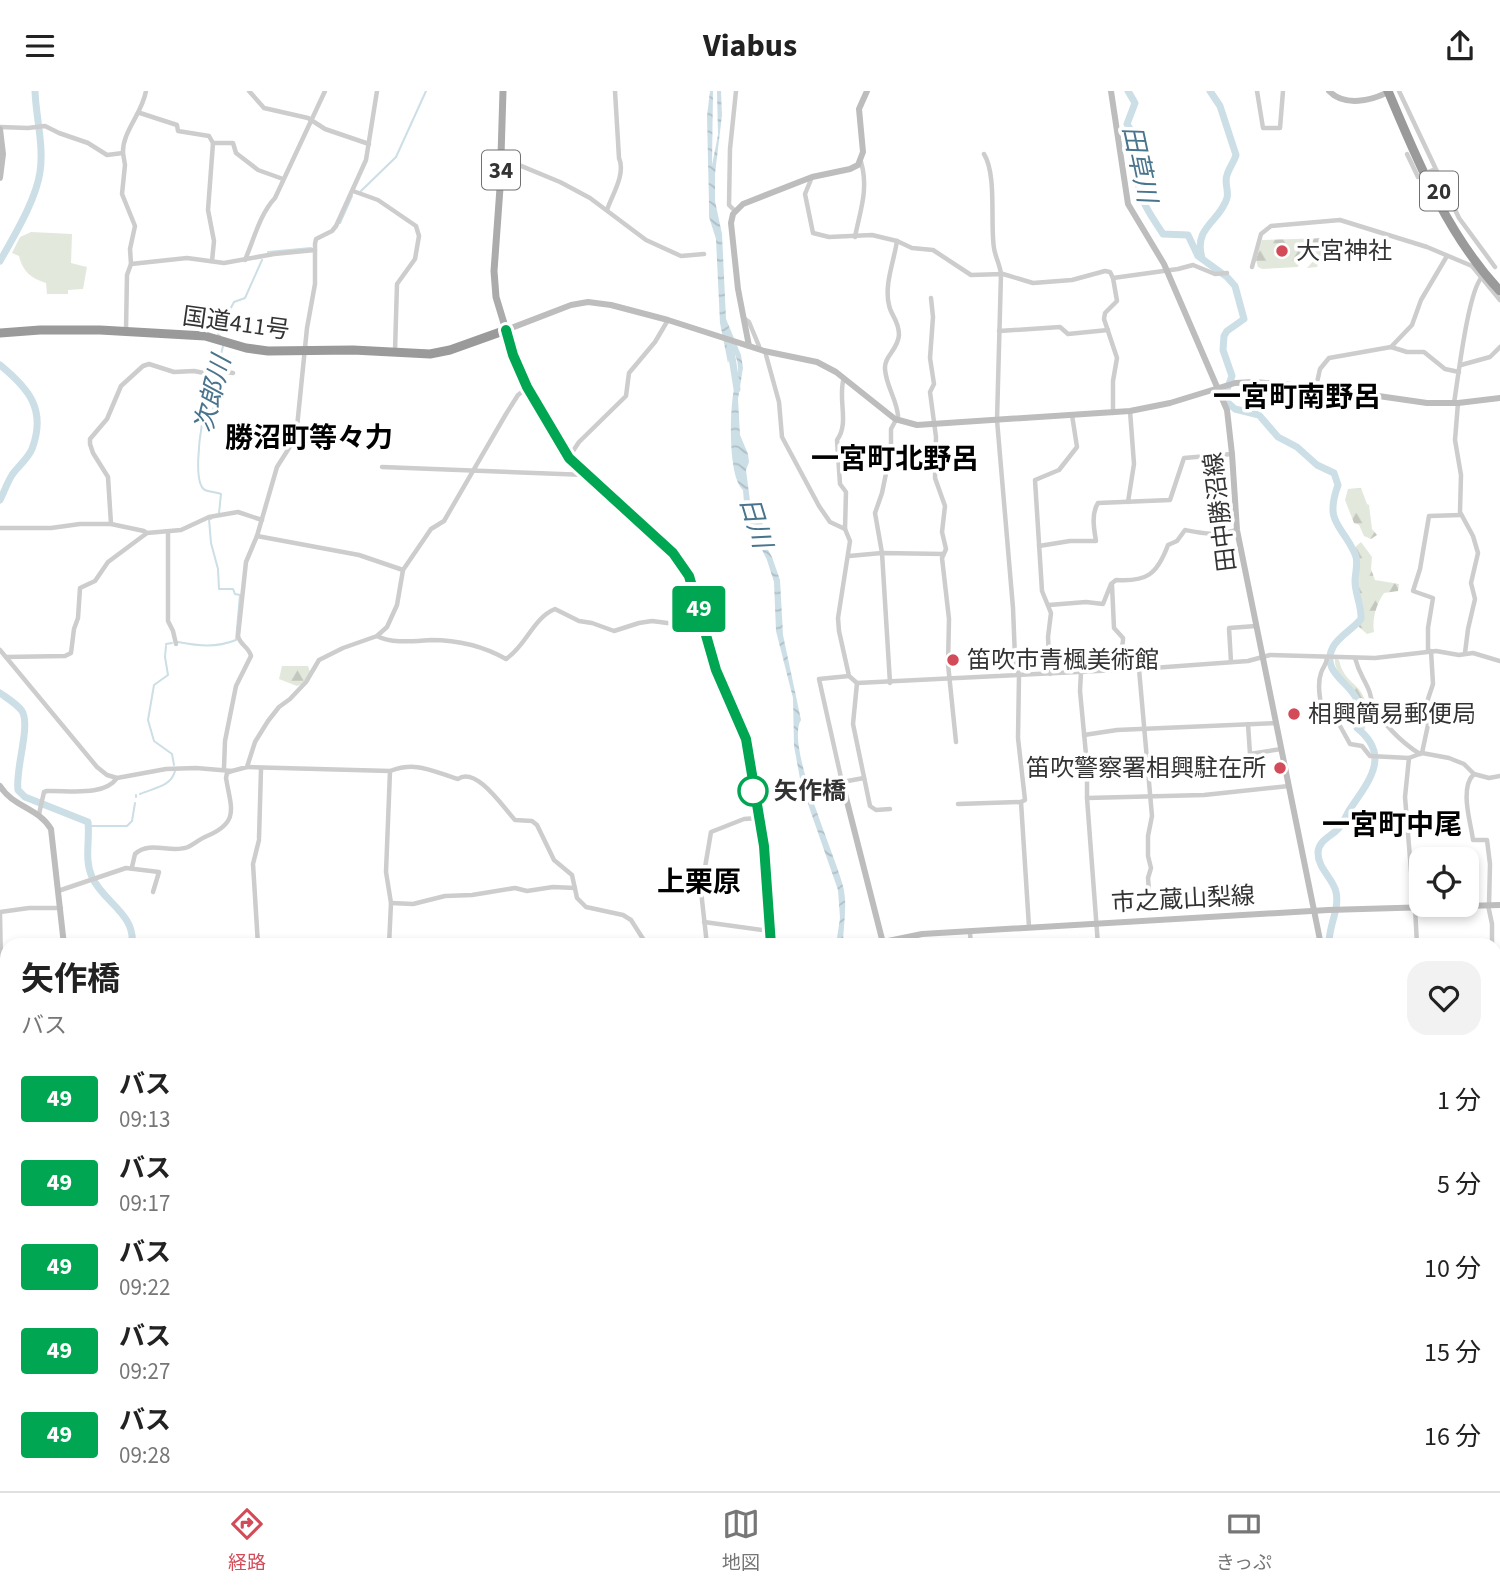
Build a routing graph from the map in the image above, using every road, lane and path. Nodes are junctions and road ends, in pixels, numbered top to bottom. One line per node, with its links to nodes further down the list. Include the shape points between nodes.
1 (146, 91): 14 (street)
2 (249, 91): 15 (street, via 264,108)
3 (325, 91): 15 (street)
4 (377, 91): 18 (street)
5 (503, 91): 22 (main road, 34)
6 (615, 91): 29 (street, via 622,163)
7 (736, 91): 30 (street, via 729,205)
8 (867, 91): 23 (street, via 859,109)
9 (1111, 91): 41 (street, 田中勝沼線, via 1128,204)
10 (1257, 91): 11 (street, via 1263,128 1280,128)
11 (1283, 91)
12 (1329, 91): 13 (street, via 1344,100 1372,99)
13 (1392, 91): 24 (street); 46 (highway, 20, via 1445,203); 47 (highway, 20, via 1442,210)
14 (140, 113): 17 (street, via 177,125 178,131 209,136); 19 (street, via 123,142)
15 (311, 120): 18 (street); 27 (street)
16 (0, 128): 19 (street, via 46,126 107,155); 26 (street)
17 (213, 143): 27 (street, via 233,143 236,153 258,170); 37 (street, via 208,210)
18 (369, 144): 28 (street)
19 (124, 153): 38 (street, via 122,194 135,226)
20 (984, 154): 43 (street, via 994,250)
21 (1407, 154): 24 (street, bridge, via 1418,177)
22 (501, 158): 29 (street, via 559,182); 52 (main road, 34, via 495,285)
23 (861, 162): 25 (street); 31 (street, via 865,196)
24 (1434, 169): 40 (street, via 1459,218)
25 (812, 177): 30 (street); 31 (street, via 805,194 813,233)
26 (0, 178)
27 (283, 179): 36 (street)
28 (353, 191): 33 (street, via 336,226 316,239); 62 (street, via 379,200 416,226 419,236 415,259 397,284)
29 (607, 210): 34 (street, via 646,240 681,256)
30 (735, 211): 50 (street, via 731,223)
31 (855, 237): 32 (street, via 872,235)
32 (897, 241): 43 (street, via 933,250 971,275); 76 (street, via 889,307 899,336 885,366 898,411)
33 (314, 250): 36 (street); 61 (street, via 315,284)
34 (704, 254)
35 (1447, 256): 39 (street, via 1400,238 1328,220 1271,226 1261,234); 45 (street, via 1472,267); 59 (street, via 1412,325)
36 (245, 260): 37 (street)
37 (212, 261): 38 (street, via 187,258)
38 (131, 264): 54 (street, via 126,283)
39 (1252, 267)
40 (1495, 267)
41 (1167, 270): 42 (street, via 1197,265 1219,275); 44 (street); 70 (street, 田中勝沼線)
42 (1227, 272)
43 (1001, 274): 44 (street, via 1033,283 1105,271); 55 (street)
44 (1113, 278): 53 (street, via 1117,301 1105,313)
45 (1482, 278): 49 (street); 64 (street, via 1465,329)
46 (1500, 282)
47 (1500, 291)
48 (931, 297): 78 (street)
49 (1500, 300)
50 (742, 317): 57 (street); 58 (street, via 749,322)
51 (668, 320): 52 (street, via 588,302); 57 (street); 80 (street, via 629,373 626,396)
52 (506, 330): 62 (highway, 国道411号, via 438,353); 68 (highway)
53 (1108, 330): 55 (street, via 1068,334 1060,327); 74 (street, via 1117,358)
54 (126, 331): 56 (highway, 国道411号); 61 (highway, 国道411号, via 205,336 261,351)
55 (999, 331): 77 (street)
56 (0, 333)
57 (746, 345): 67 (street, via 817,362)
58 (759, 346)
59 (1391, 347): 65 (street, via 1424,352 1445,369); 69 (street, via 1329,358 1320,369)
60 (1500, 347): 64 (street, via 1490,358)
61 (305, 350): 62 (highway, 国道411号); 86 (street, via 296,437 277,467)
62 (395, 351)
63 (766, 355): 89 (street, via 779,402 782,437 818,506 830,522)
64 (1461, 365): 65 (street)
65 (1459, 372): 72 (street)
66 (233, 373): 87 (street, via 174,372 149,365 121,386 107,419 90,439 108,477)
67 (844, 378): 76 (street); 89 (street, via 837,440 840,484 846,492)
68 (527, 387): 80 (highway); 82 (street)
69 (1317, 387): 70 (street, via 1264,382); 72 (street, via 1398,400)
70 (1217, 388): 73 (street); 79 (street, 田中勝沼線, via 1228,415)
71 (1500, 398): 72 (street)
72 (1456, 403): 85 (street)
73 (1130, 411): 74 (street); 84 (street, via 1134,464)
74 (1113, 413): 75 (street)
75 (1072, 415): 77 (street); 94 (street, via 1077,447 1059,470 1035,480)
76 (895, 419): 78 (street); 95 (street, via 875,513)
77 (997, 420): 78 (street); 118 (street)
78 (933, 425): 96 (street, via 935,478 946,506)
79 (1232, 454): 84 (street, via 1184,458 1170,500); 90 (street, 田中勝沼線)
80 (569, 458): 83 (highway)
81 (382, 467): 82 (street)
82 (471, 471): 83 (street); 98 (street, via 444,521 431,530)
83 (588, 475): 101 (highway, via 679,560 689,576)
84 (1128, 502): 94 (street, via 1095,506 1096,541)
85 (1461, 515): 106 (street, via 1429,516 1413,591 1433,598); 107 (street, via 1478,553)
86 (262, 520): 91 (street, via 238,512); 93 (street)
87 (111, 524): 88 (street); 92 (street)
88 (0, 529)
89 (845, 529): 97 (street)
90 (1237, 530): 99 (street, via 1216,536 1185,530 1168,545 1145,579); 102 (street, 田中勝沼線)
91 (168, 532): 92 (street); 104 (street, via 168,621)
92 (147, 533): 108 (street, via 108,562 94,582 80,588 71,653)
93 (257, 536): 98 (street, via 359,555); 131 (street, via 246,562 237,636 251,656 236,686)
94 (1039, 546): 100 (street, via 1042,591)
95 (882, 553): 96 (street); 97 (street); 121 (street)
96 (943, 554): 120 (street)
97 (849, 556): 119 (street, via 838,618)
98 (403, 570): 103 (street, via 397,605 387,627)
99 (1111, 584): 100 (street, via 1103,604); 115 (street, via 1114,628 1124,644 1115,658)
100 (1049, 605): 117 (street)
101 (700, 616): 103 (street, via 675,624 639,622 614,631 555,609 541,618 506,659 469,644 391,642); 149 (highway, via 716,670 744,732)
102 (1256, 626): 109 (street, 田中勝沼線); 113 (street, via 1229,628)
103 (377, 636): 132 (street, via 319,660 306,683 268,721)
104 (176, 644)
105 (0, 650): 108 (street)
106 (1430, 651): 107 (street); 111 (street); 129 (street, via 1433,684)
107 (1465, 653): 112 (street)
108 (6, 657): 138 (street, via 97,767)
109 (1262, 657): 110 (street); 113 (street); 123 (street, 田中勝沼線)
110 (1328, 657): 111 (street); 130 (street, via 1320,687 1324,722 1339,724 1347,741 1362,746 1370,756)
111 (1355, 657): 129 (street, via 1374,706 1409,748)
112 (1500, 661)
113 (1231, 662): 114 (street)
114 (1139, 669): 115 (street); 125 (street)
115 (1115, 671): 116 (street)
116 (1081, 672): 117 (street); 126 (street)
117 (1050, 674): 118 (street)
118 (1018, 675): 120 (street); 145 (street, via 1018,739 1025,800)
119 (849, 676): 122 (street); 140 (street, via 819,679)
120 (950, 678): 121 (street); 127 (street)
121 (890, 683): 122 (street)
122 (857, 684): 139 (street, via 853,724)
123 (1276, 723): 124 (street); 128 (street, 田中勝沼線)
124 (1248, 724): 125 (street); 128 (street, via 1250,754)
125 (1146, 729): 126 (street); 143 (street)
126 (1084, 735): 144 (street)
127 (956, 742)
128 (1282, 749): 142 (street, 田中勝沼線)
129 (1421, 753): 130 (street); 136 (street, via 1449,758)
130 (1409, 758): 150 (street, via 1405,797)
131 (224, 768): 134 (street); 138 (street, via 166,768)
132 (247, 768): 133 (street); 134 (street)
133 (261, 769): 135 (street); 172 (street, via 259,839 253,864)
134 (232, 771): 151 (street, via 226,778 230,807 225,828 187,848 144,848 135,854)
135 (390, 771): 152 (street, via 414,765 458,779 472,776 514,820 537,825 554,860 572,875); 155 (street, via 386,872)
136 (1474, 774): 137 (street); 158 (street, via 1468,781 1467,796 1473,840 1487,840)
137 (1500, 776)
138 (117, 778): 148 (street, via 87,791 47,791)
139 (864, 778): 140 (street); 147 (street, via 870,806)
140 (842, 782): 177 (street)
141 (0, 786): 148 (street, via 16,803)
142 (1289, 786): 143 (street); 162 (street, 田中勝沼線)
143 (1150, 795): 144 (street); 156 (street)
144 (1087, 798): 166 (street)
145 (1021, 802): 146 (street); 167 (street)
146 (958, 804)
147 (890, 809)
148 (39, 811): 153 (street, via 51,829)
149 (758, 818): 165 (street, via 711,832 701,891); 168 (highway)
150 (1410, 847)
151 (132, 867): 153 (street); 154 (street, via 159,873)
152 (575, 888): 155 (street, via 515,888 413,904); 174 (street, via 586,907 623,915)
153 (58, 891): 161 (street)
154 (153, 892)
155 (391, 903): 173 (street)
156 (1150, 905)
157 (1479, 905): 158 (street, 市之蔵山梨線)
158 (1489, 905): 159 (street, 市之蔵山梨線); 183 (street)
159 (1500, 905)
160 (1409, 907): 162 (street, 市之蔵山梨線)
161 (61, 908): 163 (street); 171 (street)
162 (1314, 911): 166 (street, 市之蔵山梨線); 181 (street, 田中勝沼線)
163 (0, 913): 170 (street)
164 (1416, 917): 182 (street)
165 (704, 922): 168 (street); 175 (street)
166 (1096, 924): 167 (street, 市之蔵山梨線); 180 (street)
167 (1029, 927): 169 (street, 市之蔵山梨線)
168 (770, 931): 176 (highway)
169 (970, 933): 178 (street, 市之蔵山梨線); 179 (street)
170 (0, 938)
171 (63, 938)
172 (258, 938)
173 (389, 938)
174 (642, 938)
175 (706, 938)
176 (770, 938)
177 (882, 938)
178 (905, 938)
179 (970, 938)
180 (1097, 938)
181 (1320, 938)
182 (1417, 938)
183 (1492, 938)

